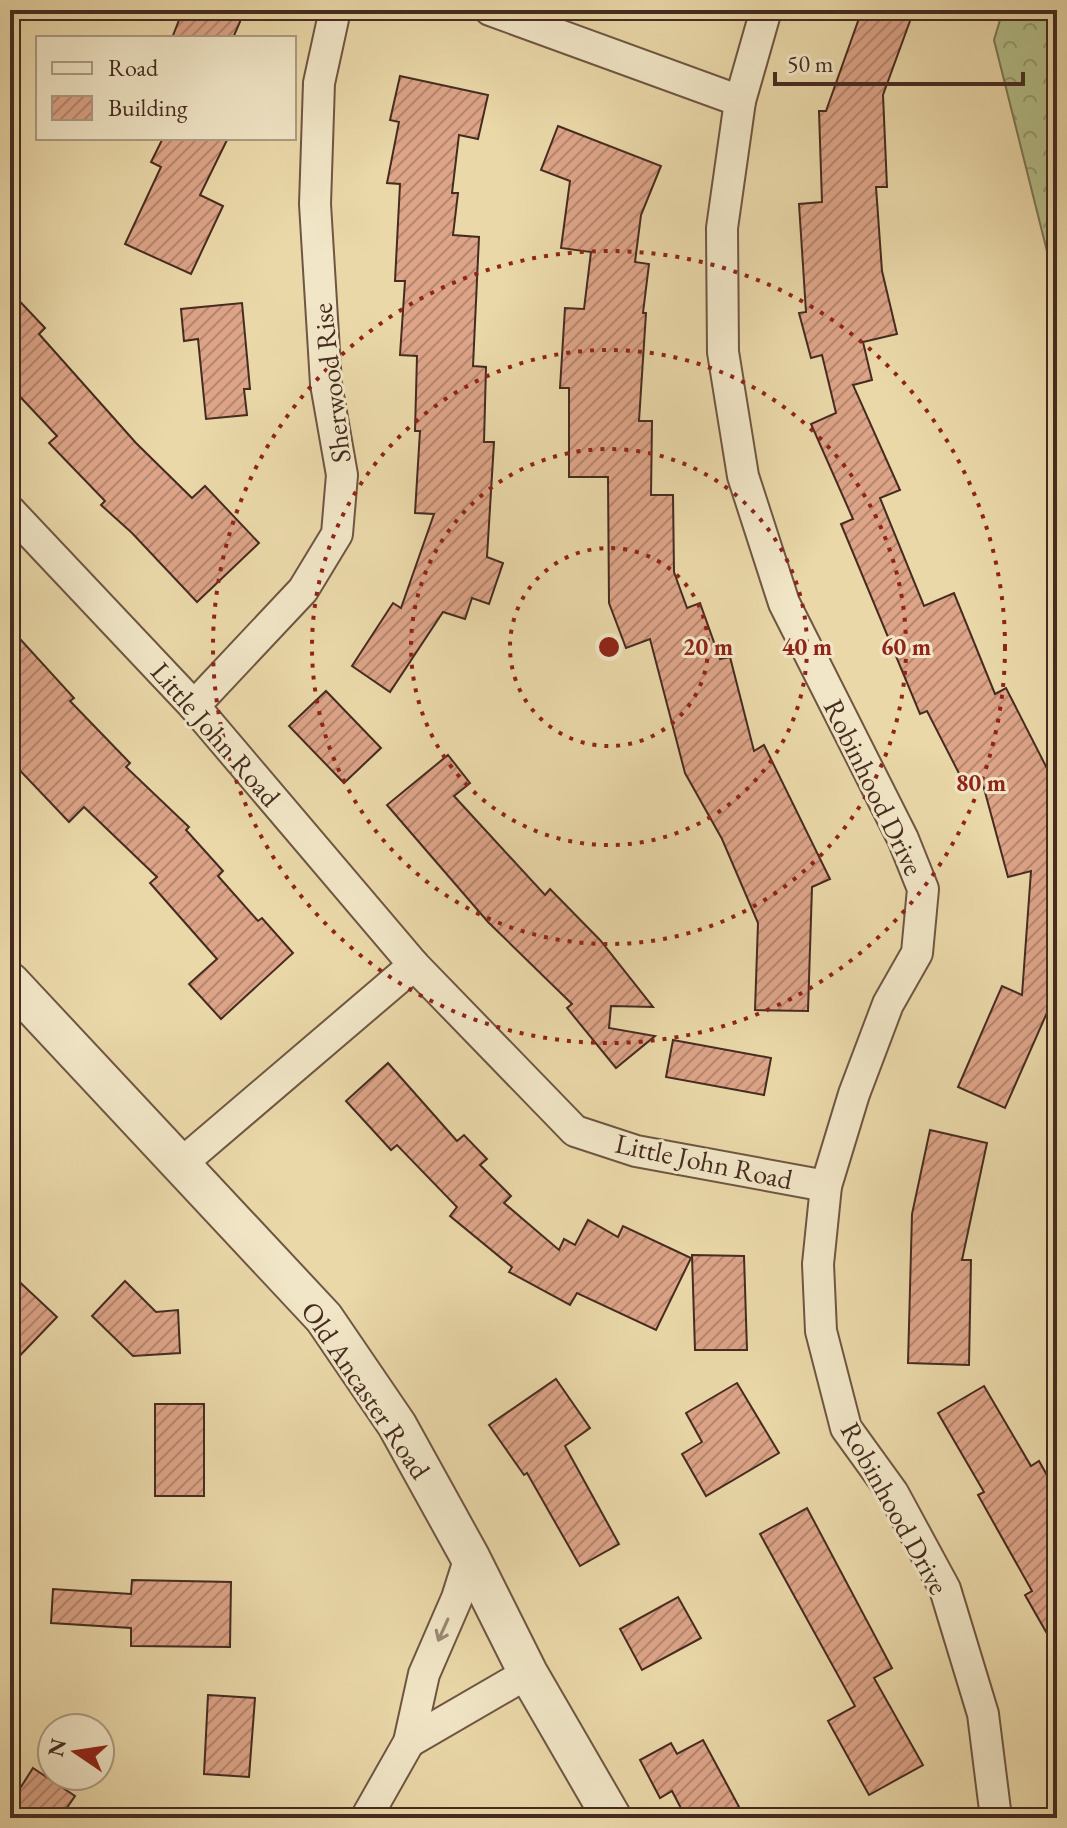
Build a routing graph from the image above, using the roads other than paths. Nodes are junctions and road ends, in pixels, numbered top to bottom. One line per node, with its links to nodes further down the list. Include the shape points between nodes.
1 (335, 10): 6 (street, Sherwood Rise, via 319,83 315,204 326,384 342,475 337,534 303,590)
2 (490, 10): 4 (street)
3 (766, 10): 4 (street, Robinhood Drive)
4 (740, 101): 10 (street, Robinhood Drive, via 722,228 723,352 743,476 784,603 923,889 917,953 888,1004)
5 (10, 511): 6 (street, Little John Road)
6 (194, 706): 7 (street, Little John Road)
7 (414, 965): 9 (street); 10 (street, Little John Road, via 575,1131 636,1151)
8 (10, 982): 9 (street, Old Ancaster Road)
9 (182, 1163): 11 (street, Old Ancaster Road, via 324,1318 397,1425)
10 (826, 1186): 16 (street, Robinhood Drive, via 818,1264 821,1331 846,1428 893,1493 945,1589 983,1714)
11 (470, 1557): 12 (street, Old Ancaster Road); 13 (street, one-way to 13, via 424,1674)
12 (528, 1673): 13 (street); 15 (street, Old Ancaster Road)
13 (409, 1742): 14 (street)
14 (366, 1818)
15 (612, 1818)
16 (996, 1818)

